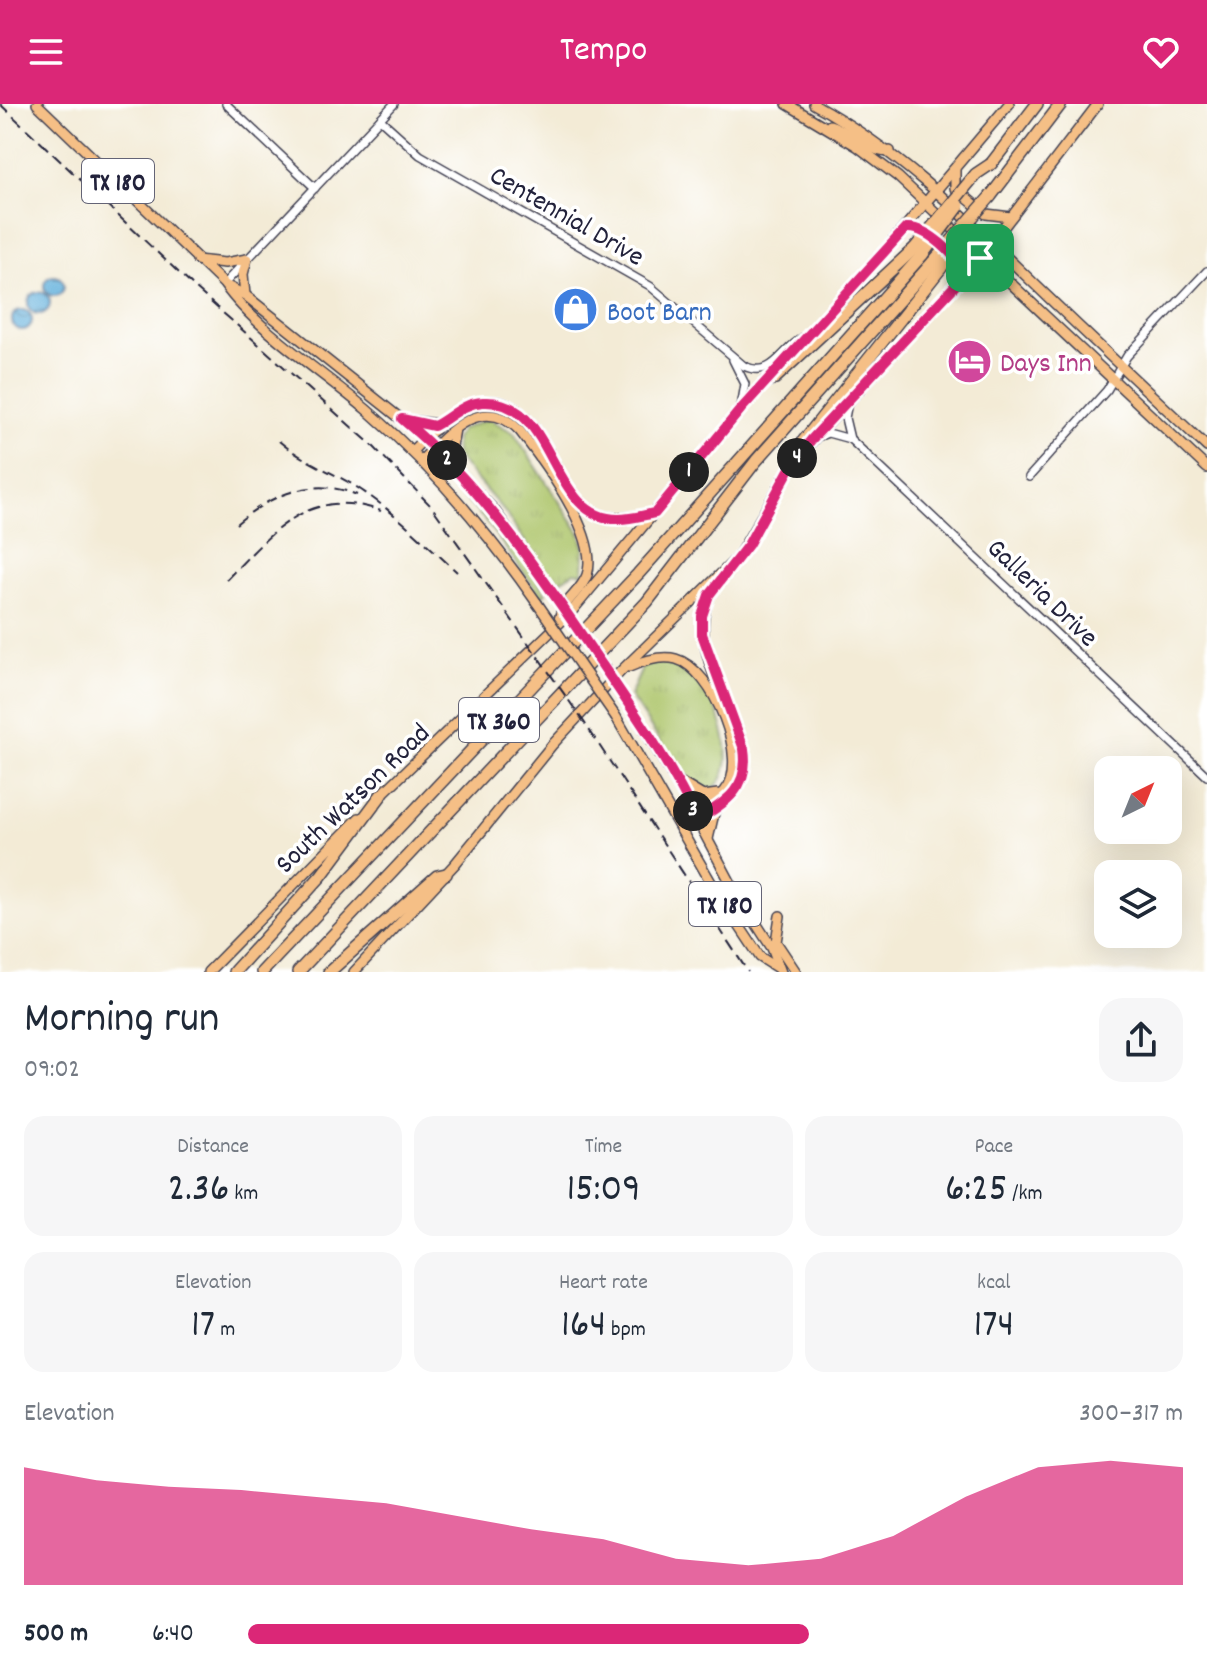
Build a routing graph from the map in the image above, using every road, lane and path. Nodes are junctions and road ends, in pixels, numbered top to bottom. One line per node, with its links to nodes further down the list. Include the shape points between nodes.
1 (37, 104): 25 (main road, TX 180)
2 (226, 104): 14 (street)
3 (394, 104): 10 (street)
4 (787, 104): 11 (main road)
5 (814, 104): 12 (main road)
6 (1009, 104): 13 (main road, South Watson Road)
7 (1037, 104): 22 (highway, bridge, via 991,164 976,174)
8 (1061, 104): 22 (highway, TX 360, bridge, via 976,214)
9 (1098, 104): 17 (main road)
10 (380, 119): 14 (street); 32 (street, Centennial Drive, via 420,155 650,286)
11 (822, 124): 12 (main road, via 850,132 879,151); 16 (main road, via 880,162)
12 (890, 151): 15 (main road)
13 (956, 167): 15 (main road, South Watson Road); 17 (main road, via 955,188 986,214)
14 (315, 188): 24 (street)
15 (937, 191): 16 (main road, South Watson Road); 20 (main road)
16 (927, 203): 18 (main road, South Watson Road); 23 (main road)
17 (1011, 217): 19 (main road)
18 (906, 228): 27 (main road, via 920,228 961,264); 31 (main road, South Watson Road)
19 (1003, 228): 20 (main road); 21 (main road)
20 (992, 241): 21 (main road); 23 (main road)
21 (1006, 256): 33 (main road)
22 (928, 258): 34 (highway); 48 (highway, via 797,449); 70 (highway, TX 360); 71 (highway, TX 360, via 756,461 647,602)
23 (980, 258): 27 (main road); 28 (main road)
24 (247, 259): 25 (main road); 29 (street); 30 (main road)
25 (197, 260): 29 (main road, TX 180)
26 (1207, 271): 33 (street)
27 (965, 275): 28 (main road, via 980,269); 36 (main road)
28 (998, 275): 35 (main road)
29 (224, 284): 30 (main road, TX 180); 46 (main road, TX 180, via 238,304)
30 (245, 295): 38 (main road, TX 180)
31 (808, 335): 32 (street, Centennial Drive, via 765,370 756,371); 34 (main road, South Watson Road)
32 (729, 355): 37 (street, Centennial Drive, via 745,384)
33 (1120, 365): 35 (street); 45 (main road)
34 (766, 381): 37 (main road, South Watson Road)
35 (1111, 381): 50 (main road); 51 (street)
36 (849, 400): 42 (main road); 43 (street, via 845,418)
37 (741, 409): 52 (main road, South Watson Road)
38 (402, 419): 39 (main road); 41 (main road, TX 180)
39 (441, 423): 41 (main road); 52 (main road, via 462,407 482,402 509,407 532,426 573,495 590,510 616,520)
40 (455, 427): 44 (main road); 49 (main road, via 451,452); 54 (main road, via 481,414 511,421 534,448 586,534 590,567 560,611)
41 (425, 438): 44 (main road, TX 180); 46 (main road)
42 (812, 439): 43 (street, via 828,433); 48 (main road)
43 (850, 439): 56 (street, Galleria Drive)
44 (434, 447): 47 (main road); 49 (main road, TX 180)
45 (1207, 447)
46 (412, 451): 47 (main road, TX 180)
47 (422, 460): 62 (main road, TX 180, bridge, via 481,525 537,603 616,717)
48 (794, 461): 53 (main road, via 748,545)
49 (456, 468): 57 (main road, TX 180, bridge, via 494,510 550,588)
50 (1207, 468)
51 (1029, 477)
52 (655, 513): 54 (main road, South Watson Road)
53 (723, 573): 55 (main road); 60 (main road, via 705,603 702,634 746,760 741,784)
54 (559, 622): 59 (main road, South Watson Road)
55 (622, 670): 58 (main road, via 647,660 676,659 702,676 735,758); 65 (main road, via 534,765)
56 (1207, 776)
57 (675, 779): 58 (main road, via 703,796); 61 (main road, TX 180)
58 (722, 793): 61 (main road)
59 (382, 794): 68 (main road, South Watson Road); 69 (highway, via 321,876)
60 (715, 809): 61 (main road); 64 (main road)
61 (695, 815): 62 (main road); 63 (main road); 64 (main road, TX 180)
62 (677, 819): 63 (main road, TX 180)
63 (682, 828): 67 (main road, TX 180, via 760,957)
64 (708, 842): 67 (main road, TX 180)
65 (446, 874): 72 (highway, via 437,876); 73 (main road)
66 (780, 916): 74 (main road, via 776,942)
67 (780, 970)
68 (208, 972)
69 (234, 972)
70 (262, 972)
71 (298, 972)
72 (329, 972)
73 (354, 972)
74 (796, 972)

